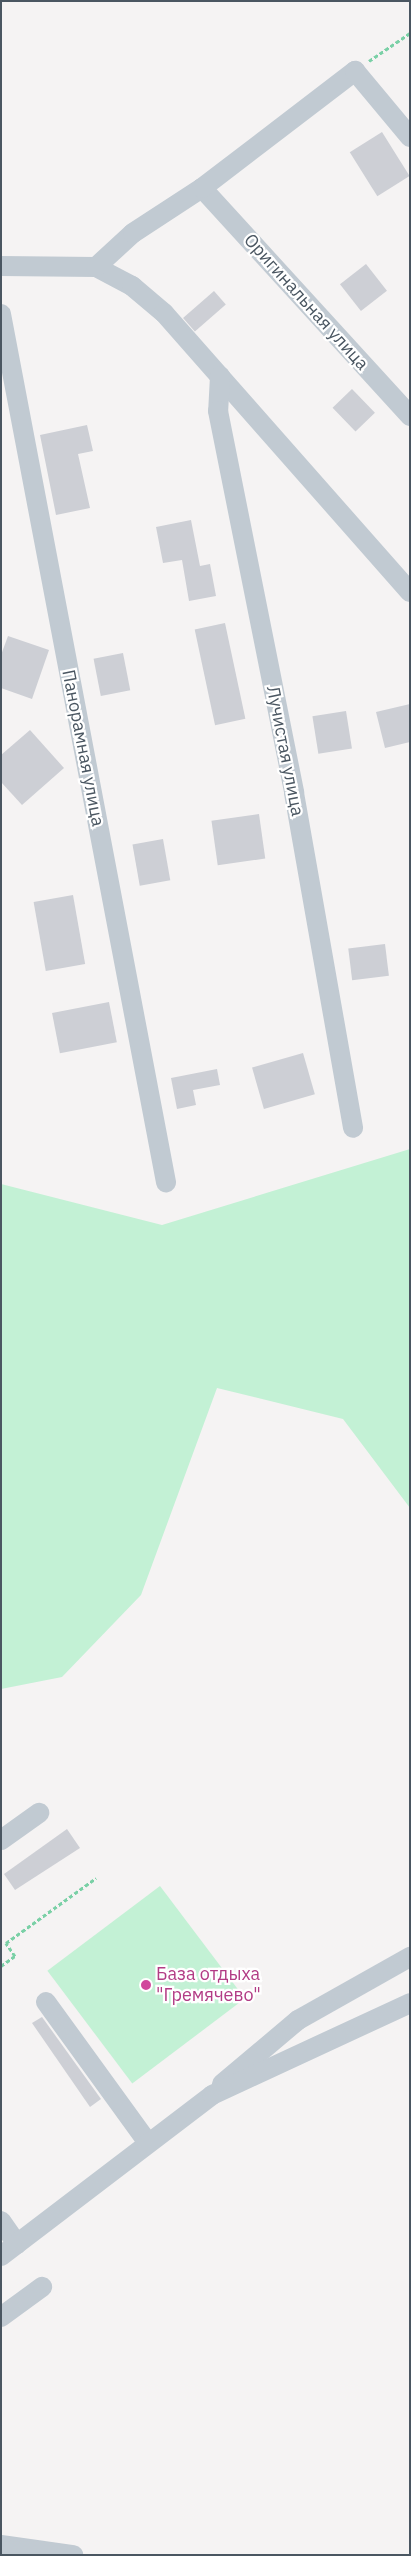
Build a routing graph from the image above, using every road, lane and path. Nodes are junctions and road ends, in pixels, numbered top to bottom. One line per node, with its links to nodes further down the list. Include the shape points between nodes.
1 (410, 33): 2 (path)
2 (355, 71): 3 (street); 4 (street)
3 (410, 137)
4 (202, 188): 6 (street, via 134,233); 9 (street, Оригинальная улица)
5 (1, 266): 6 (street)
6 (96, 267): 8 (street, via 132,286 164,313)
7 (1, 314): 12 (street, Панорамная улица)
8 (220, 376): 10 (street); 11 (street, Лучистая улица, via 218,411 294,793)
9 (410, 416)
10 (410, 592)
11 (353, 1128)
12 (166, 1182)
13 (39, 1813): 14 (street)
14 (1, 1840)
15 (96, 1878): 17 (path, via 6,1943 16,1956)
16 (410, 1957): 20 (street, via 298,2020 249,2058)
17 (1, 1966)
18 (46, 2002): 21 (street)
19 (410, 2003): 20 (street)
20 (212, 2094): 21 (street)
21 (148, 2142): 23 (street)
22 (1, 2221): 23 (street)
23 (9, 2250)
24 (42, 2287): 25 (street)
25 (1, 2317)
26 (1, 2546): 27 (street)
27 (73, 2555)

